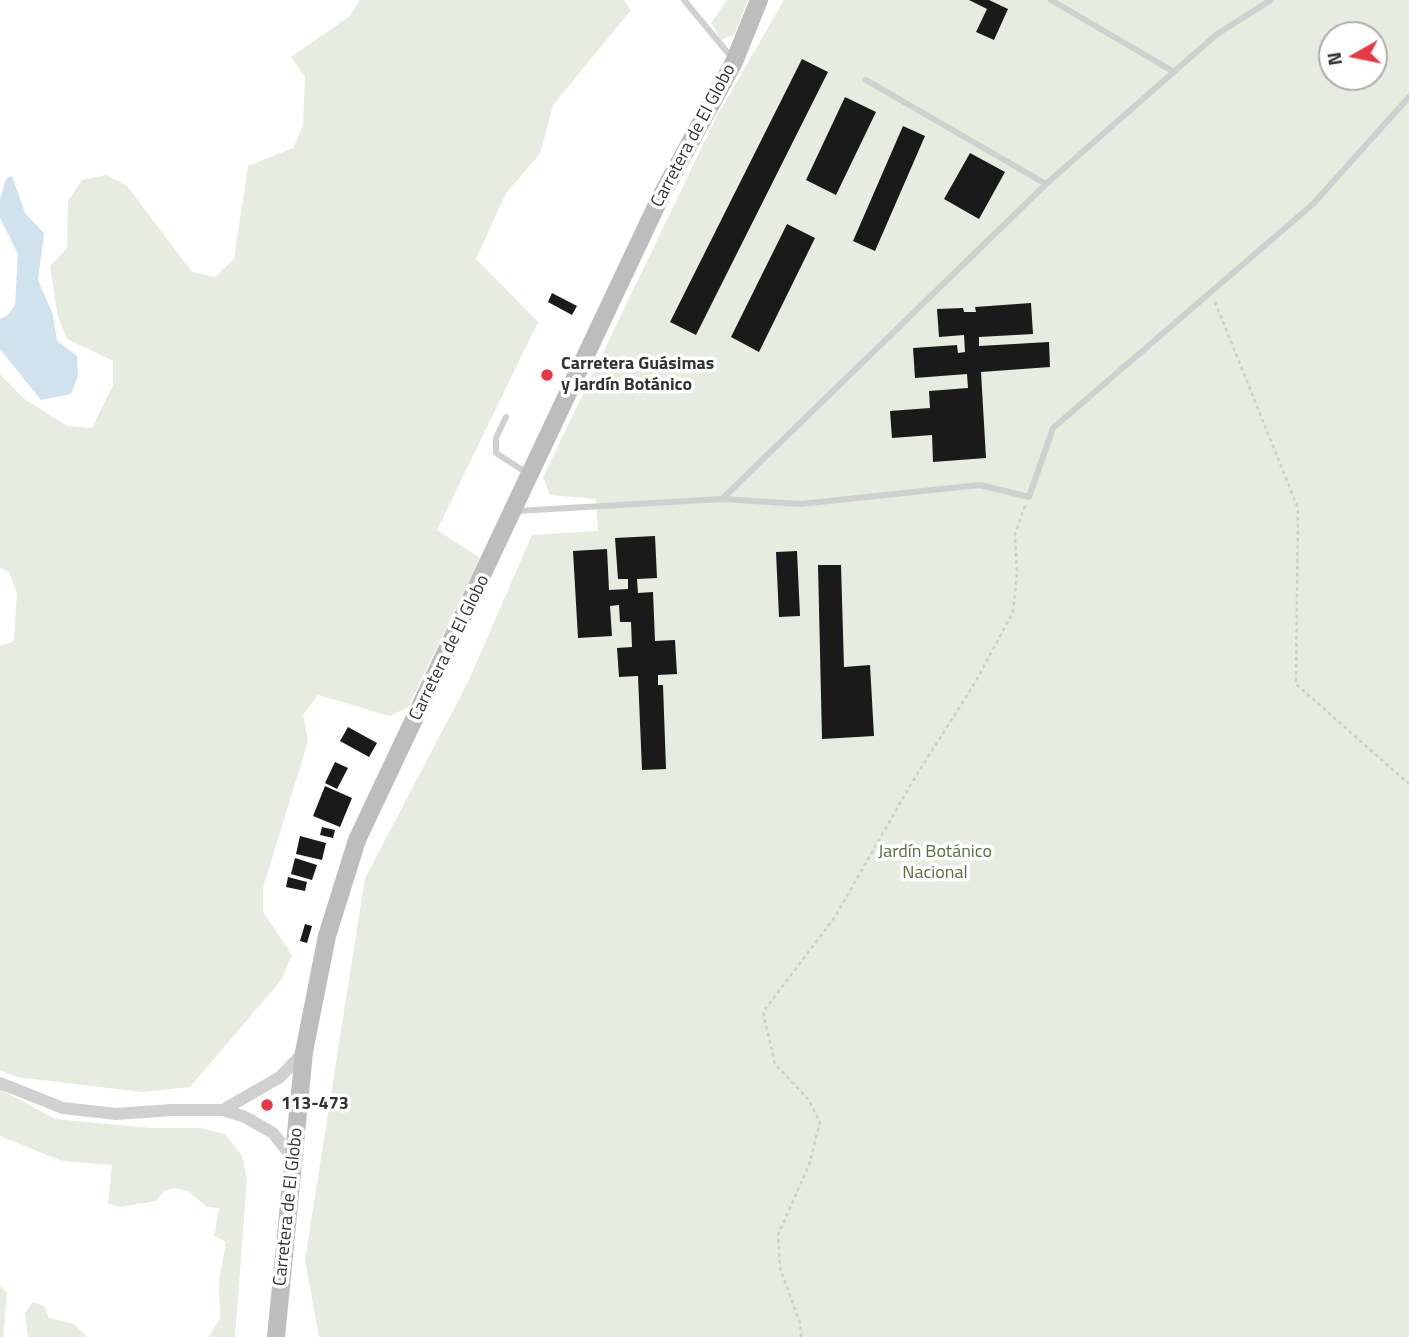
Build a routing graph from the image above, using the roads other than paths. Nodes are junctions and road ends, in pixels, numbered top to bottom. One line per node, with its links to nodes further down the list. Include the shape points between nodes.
1 (684, 0): 5 (lane)
2 (759, 0): 5 (main road, Carretera de El Globo)
3 (1051, 0): 6 (lane)
4 (1271, 0): 6 (lane, via 1217,33)
5 (734, 62): 11 (main road, Carretera de El Globo, via 661,196)
6 (1174, 72): 9 (lane)
7 (866, 80): 9 (lane)
8 (1409, 97): 12 (lane, via 1313,204 1053,428 1029,497 980,485 800,504)
9 (1046, 184): 12 (lane)
10 (506, 417): 11 (lane, via 496,438 496,453)
11 (531, 476): 13 (main road, Carretera de El Globo)
12 (722, 499): 13 (lane)
13 (515, 511): 14 (main road, Carretera de El Globo, via 357,840 327,936)
14 (304, 1052): 16 (street, via 280,1077); 17 (main road, Carretera de El Globo)
15 (0, 1083): 16 (street, via 63,1108 116,1114)
16 (223, 1110): 17 (street, via 273,1133)
17 (295, 1161): 18 (main road, Carretera de El Globo)
18 (276, 1337)

